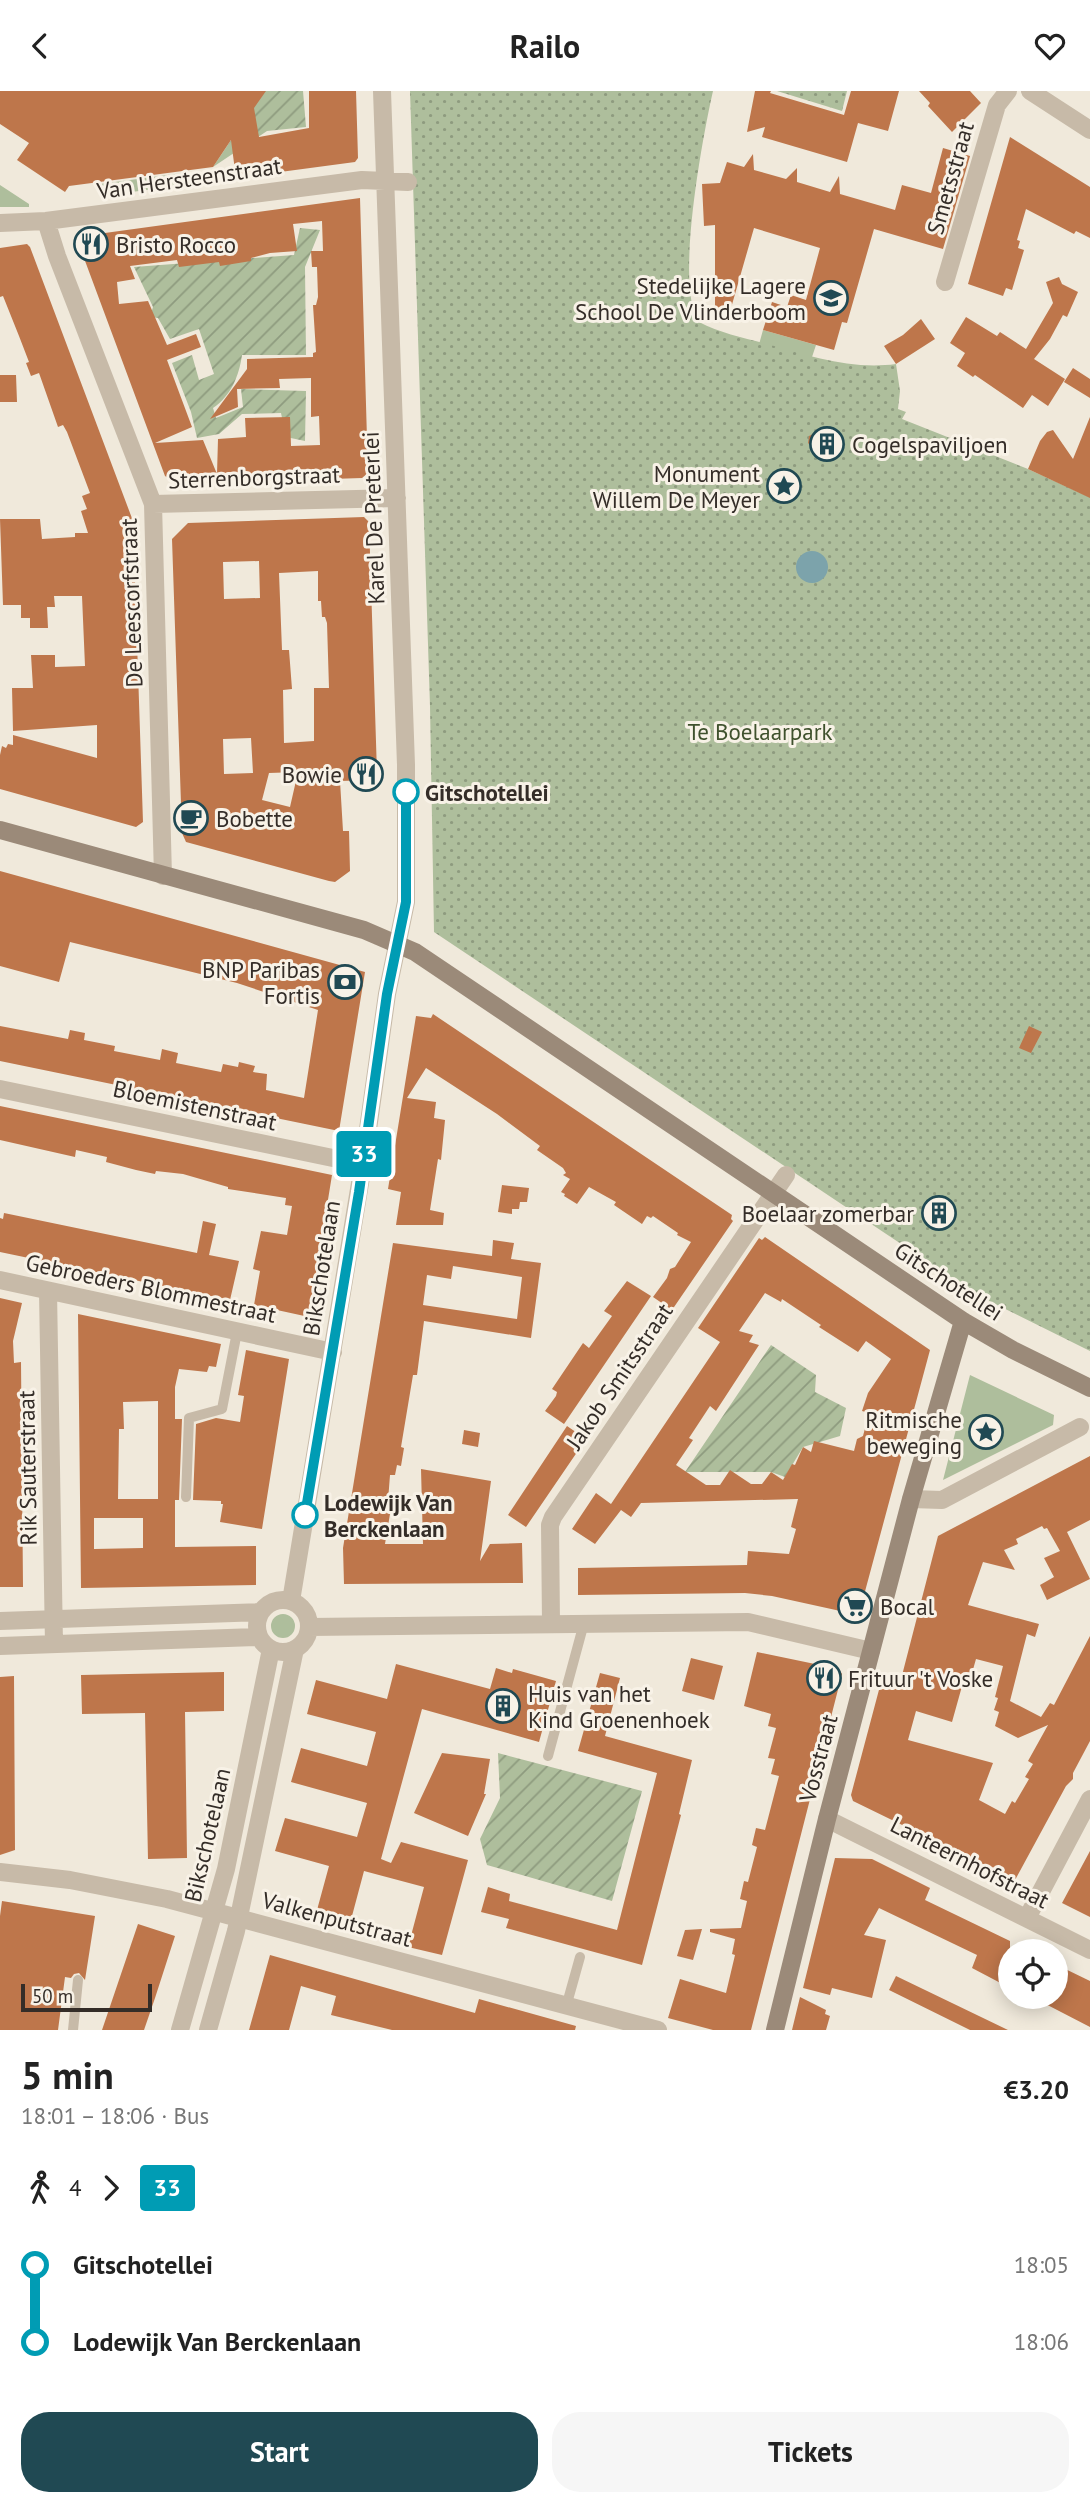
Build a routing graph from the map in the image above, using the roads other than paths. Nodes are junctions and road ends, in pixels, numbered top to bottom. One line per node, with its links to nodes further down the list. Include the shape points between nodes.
1 (382, 91): 5 (street, Karel De Preterlei)
2 (1008, 91): 9 (street, Smetsstraat, via 997,105)
3 (1030, 91): 4 (street)
4 (1090, 130)
5 (384, 179): 6 (street, Van Hersteenstraat); 7 (street, Van Hersteenstraat); 10 (street, Karel De Preterlei)
6 (408, 182)
7 (46, 221): 8 (street, Van Hersteenstraat); 11 (street, De Leescorfstraat)
8 (0, 223)
9 (945, 282)
10 (397, 498): 11 (street, Sterrenborgstraat); 14 (street, Karel De Preterlei, via 406,765 406,902)
11 (153, 504): 13 (street, De Leescorfstraat)
12 (0, 830): 13 (street, Gitschotellei)
13 (163, 876): 14 (street, Gitschotellei)
14 (398, 943): 16 (street, Bikschotelaan, via 387,994); 18 (street, Gitschotellei)
15 (0, 1089): 16 (street, Bloemistenstraat)
16 (372, 1167): 23 (street, Bikschotelaan)
17 (786, 1175): 18 (street, Jakob Smitsstraat)
18 (773, 1193): 21 (street, Gitschotellei); 32 (street, Jakob Smitsstraat, via 553,1517)
19 (0, 1280): 20 (street, Gebroeders Blommestraat)
20 (48, 1291): 22 (street, Gebroeders Blommestraat); 30 (street, Rik Sauterstraat)
21 (963, 1321): 24 (street, Gitschotellei); 27 (street, Vosstraat)
22 (237, 1332): 23 (street, Gebroeders Blommestraat); 26 (lane, via 222,1409 189,1418)
23 (332, 1352): 28 (street, Bikschotelaan)
24 (1090, 1388)
25 (1080, 1427): 27 (street, via 942,1500)
26 (186, 1497)
27 (911, 1499): 39 (street, Vosstraat)
28 (291, 1601): 29 (street, via 272,1603); 34 (street, via 306,1613)
29 (261, 1612): 30 (street); 35 (street, Bikschotelaan, via 258,1620)
30 (53, 1619): 31 (street); 36 (street, Rik Sauterstraat)
31 (0, 1621)
32 (551, 1623): 33 (street); 34 (street)
33 (584, 1623): 39 (street, via 748,1622); 40 (lane)
34 (309, 1627): 38 (street, Bikschotelaan, via 305,1640)
35 (265, 1643): 36 (street); 38 (street, via 279,1652); 44 (street, Bikschotelaan)
36 (54, 1644): 37 (street)
37 (0, 1646)
38 (295, 1649): 45 (street, Bikschotelaan)
39 (872, 1651): 42 (street, Vosstraat)
40 (548, 1756)
41 (1090, 1799): 46 (street)
42 (827, 1819): 46 (street, Lanteernhofstraat); 55 (street, Vosstraat)
43 (0, 1873): 44 (street, Valkenputstraat, via 83,1883)
44 (215, 1911): 45 (street, Valkenputstraat); 52 (street, Bikschotelaan)
45 (238, 1918): 50 (street, Valkenputstraat); 53 (street, Bikschotelaan)
46 (1027, 1918): 47 (street, Lanteernhofstraat)
47 (1090, 1950)
48 (580, 1957): 50 (lane)
49 (78, 1980): 51 (lane)
50 (566, 2007): 54 (street, Valkenputstraat)
51 (73, 2030)
52 (180, 2030)
53 (208, 2030)
54 (658, 2030)
55 (775, 2030)

